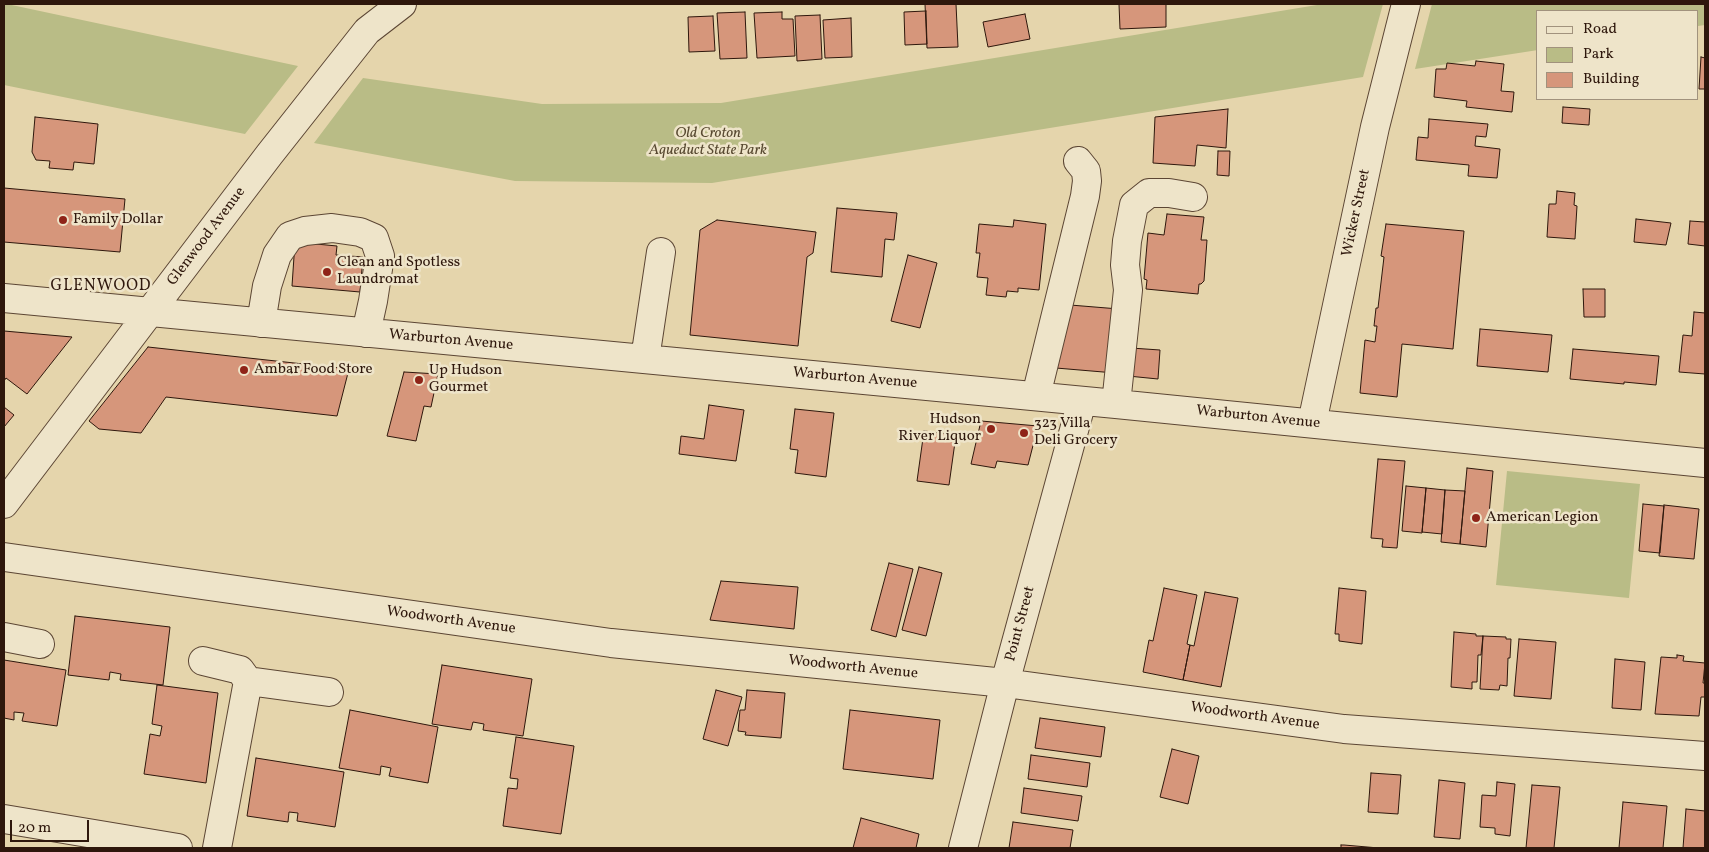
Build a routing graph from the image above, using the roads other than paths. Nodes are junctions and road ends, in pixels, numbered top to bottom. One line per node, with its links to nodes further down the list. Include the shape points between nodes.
1 (402, 4): 7 (street, Glenwood Avenue, via 367,32)
2 (1406, 4): 14 (street, Wicker Street)
3 (1078, 161): 11 (street, via 1086,172 1085,196)
4 (1193, 196): 13 (street, via 1149,194 1134,204 1127,241 1128,290)
5 (661, 252): 10 (street)
6 (4, 298): 7 (street, Warburton Avenue)
7 (150, 312): 8 (street, Warburton Avenue); 16 (street, Glenwood Avenue)
8 (261, 323): 9 (street, Warburton Avenue); 9 (street, via 267,286 278,255 290,236 332,228 360,232 374,238 380,256)
9 (366, 333): 10 (street, Warburton Avenue)
10 (645, 359): 11 (street, Warburton Avenue)
11 (1036, 396): 12 (street, Warburton Avenue)
12 (1082, 401): 13 (street, Warburton Avenue); 22 (street, Point Street)
13 (1116, 404): 14 (street, Warburton Avenue)
14 (1312, 423): 15 (street, Warburton Avenue)
15 (1705, 463)
16 (4, 504)
17 (4, 557): 22 (street, Woodworth Avenue, via 611,643)
18 (4, 637): 19 (street)
19 (40, 644)
20 (203, 661): 21 (street, via 240,670)
21 (248, 681): 23 (street); 27 (street)
22 (1005, 683): 24 (street, Woodworth Avenue, via 1344,728); 28 (street, Point Street)
23 (329, 692)
24 (1705, 756)
25 (4, 819): 26 (street)
26 (178, 848)
27 (218, 848)
28 (963, 848)

